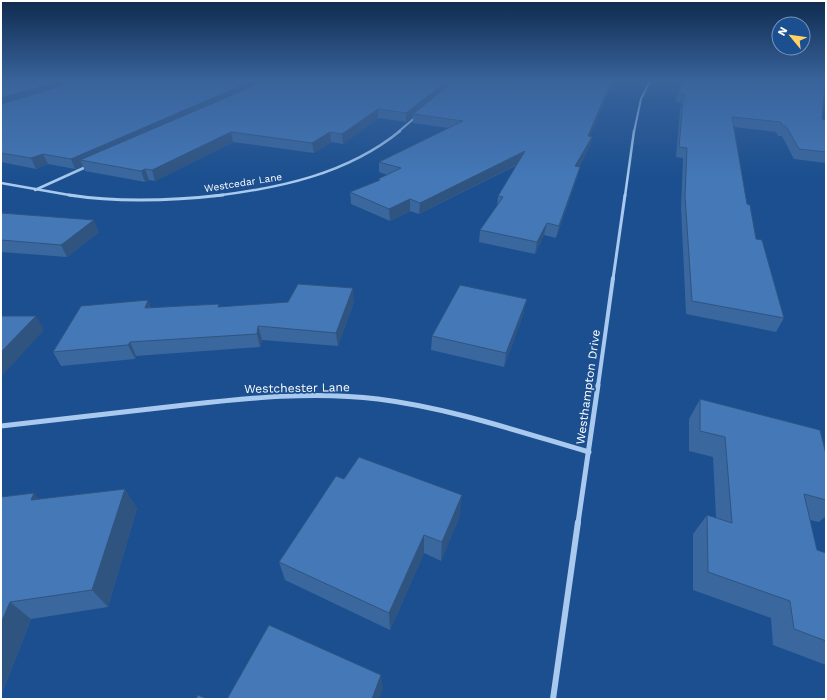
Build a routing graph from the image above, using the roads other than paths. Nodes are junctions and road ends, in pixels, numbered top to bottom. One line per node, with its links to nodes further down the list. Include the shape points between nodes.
1 (419, 114): 5 (street, Westcedar Lane, via 386,142 356,160 316,175 271,186 212,196 125,201)
2 (637, 114): 7 (street, Westhampton Drive)
3 (92, 164): 5 (street)
4 (1, 183): 5 (street, Westcedar Lane)
5 (35, 190)
6 (1, 426): 7 (street, Westchester Lane, via 247,398 357,397 434,409)
7 (589, 452): 8 (street, Westhampton Drive)
8 (553, 699)

